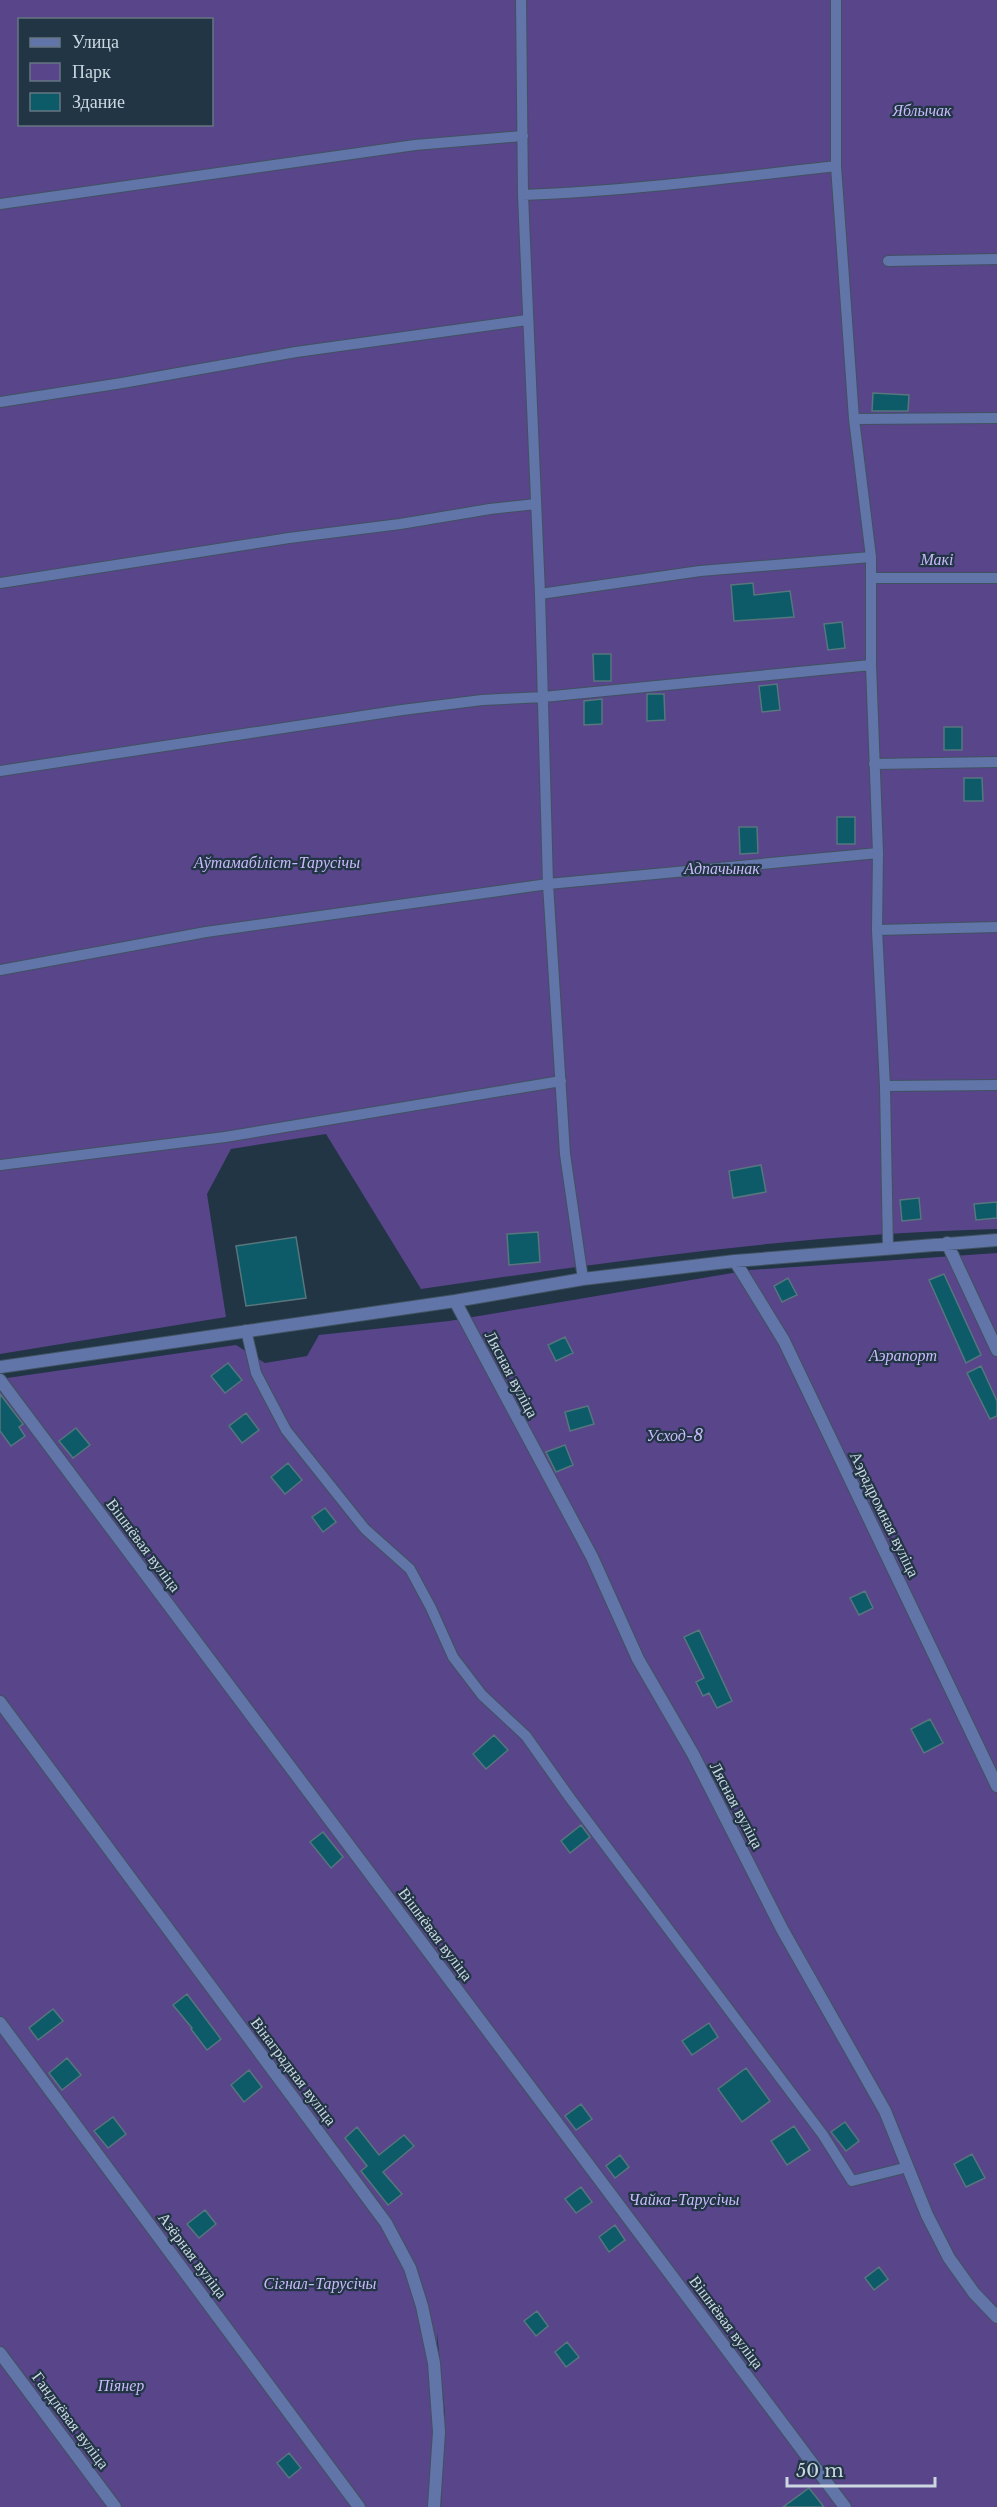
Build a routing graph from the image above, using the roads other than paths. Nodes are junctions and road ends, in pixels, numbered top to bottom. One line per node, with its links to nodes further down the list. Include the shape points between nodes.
1 (521, 0): 3 (lane)
2 (836, 0): 4 (lane)
3 (523, 135): 5 (lane); 6 (lane, via 415,145)
4 (836, 166): 5 (lane); 12 (lane)
5 (523, 195): 9 (lane)
6 (0, 204)
7 (997, 259): 8 (lane)
8 (888, 261)
9 (527, 320): 10 (lane, via 296,352); 13 (lane)
10 (0, 402)
11 (997, 418): 12 (lane)
12 (854, 419): 14 (lane)
13 (536, 504): 17 (lane); 18 (lane)
14 (871, 557): 15 (lane); 18 (lane, via 700,571)
15 (872, 578): 16 (lane); 19 (lane)
16 (997, 578)
17 (0, 583)
18 (540, 594): 20 (lane)
19 (871, 665): 20 (lane); 22 (lane)
20 (543, 697): 23 (lane, via 402,710); 25 (lane)
21 (997, 762): 22 (lane)
22 (874, 764): 24 (lane)
23 (0, 771)
24 (878, 853): 25 (lane); 27 (lane)
25 (548, 884): 28 (lane, via 206,932); 29 (lane)
26 (997, 927): 27 (lane)
27 (877, 930): 31 (lane)
28 (0, 970)
29 (561, 1081): 32 (lane, via 225,1137); 37 (lane, via 564,1154)
30 (997, 1085): 31 (lane)
31 (885, 1086): 35 (lane)
32 (0, 1165)
33 (997, 1240): 34 (street)
34 (947, 1243): 35 (street); 40 (street)
35 (888, 1248): 36 (street)
36 (735, 1261): 37 (street); 44 (street, Аэрадромная вуліца, via 784,1341)
37 (583, 1279): 38 (street)
38 (455, 1301): 39 (street); 46 (street, Лясная вуліца, via 582,1538 638,1659 693,1754 782,1929 885,2111)
39 (246, 1330): 41 (street); 46 (lane, via 256,1373 286,1430 364,1529 410,1569 453,1657 482,1695 526,1736 809,2116 852,2181)
40 (997, 1350)
41 (0, 1367)
42 (0, 1380): 52 (street, Вішнёвая вуліца)
43 (0, 1702): 51 (street, Вінаградная вуліца, via 386,2223 406,2259 422,2306 434,2363 440,2432)
44 (997, 1786)
45 (0, 2024): 50 (street, Азёрная вуліца)
46 (908, 2167): 47 (street, Лясная вуліца, via 949,2258 974,2294)
47 (997, 2317)
48 (0, 2353): 49 (street, Гандлёвая вуліца)
49 (115, 2507)
50 (359, 2507)
51 (434, 2507)
52 (845, 2507)

